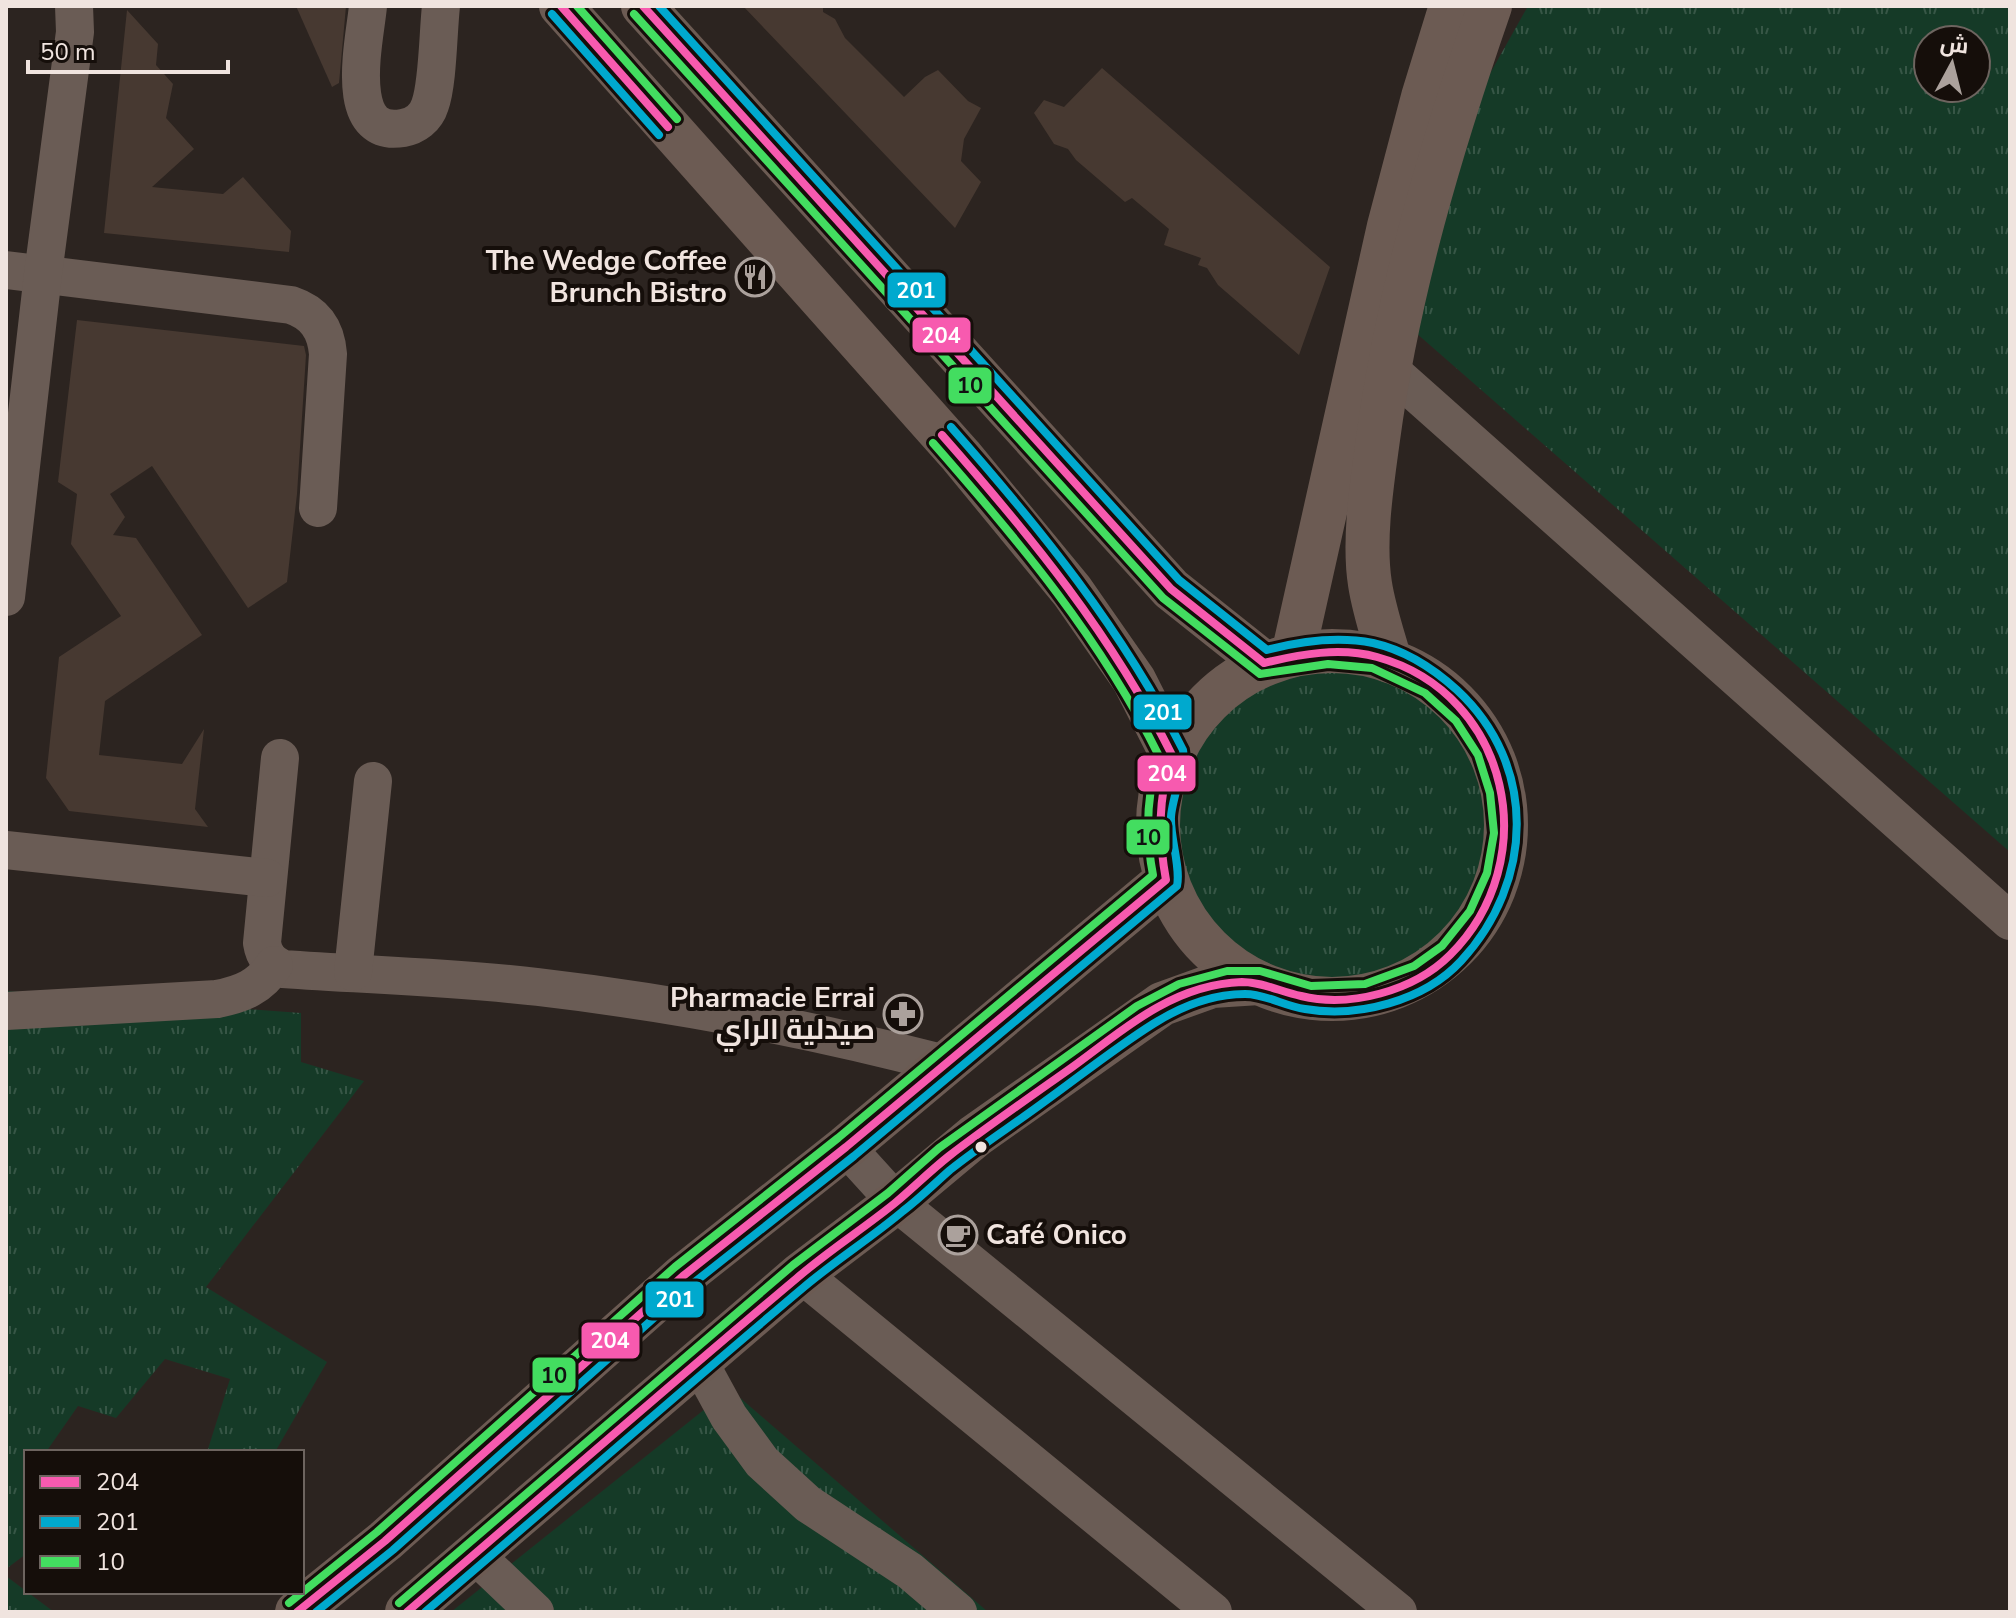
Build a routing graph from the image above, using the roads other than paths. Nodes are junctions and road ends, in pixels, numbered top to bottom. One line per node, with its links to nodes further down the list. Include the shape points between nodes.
1 (74, 6): 9 (street)
2 (368, 6): 3 (street, via 363,106 376,123 396,129 417,123 430,107)
3 (441, 6)
4 (561, 6): 16 (main road, via 961,456 1072,591 1134,680)
5 (643, 6): 14 (main road, via 1171,589)
6 (1451, 6): 14 (main road)
7 (1490, 6): 10 (main road, via 1413,254)
8 (6, 270): 9 (street)
9 (43, 274): 11 (street); 12 (street, via 291,305 309,313 323,330 328,354)
10 (1388, 368): 15 (main road, via 1369,544 1370,584); 22 (street)
11 (14, 457): 13 (street)
12 (318, 508)
13 (6, 597)
14 (1278, 659): 15 (main road, via 1325,651); 16 (main road, via 1212,698)
15 (1390, 661): 25 (main road, via 1435,684 1472,721 1497,765 1507,816 1502,867 1483,914 1451,954 1417,980 1368,997 1312,998)
16 (1172, 755): 21 (main road, via 1159,796 1157,839)
17 (280, 758): 20 (street)
18 (373, 781): 24 (street)
19 (6, 850): 20 (street)
20 (267, 878): 23 (street, via 262,943)
21 (1166, 880): 25 (main road, via 1187,922 1218,958); 27 (main road)
22 (2010, 921)
23 (274, 965): 24 (street); 26 (street, via 257,985 217,999)
24 (353, 972): 27 (street, via 473,980 650,1002 832,1035)
25 (1259, 983): 29 (main road, via 1212,986 1162,1004 975,1136)
26 (6, 1011)
27 (945, 1064): 28 (main road)
28 (846, 1147): 29 (street); 33 (main road, via 683,1276 385,1541)
29 (896, 1202): 30 (main road); 38 (street)
30 (801, 1274): 31 (main road); 37 (street)
31 (699, 1362): 32 (main road); 36 (street, via 762,1462 808,1504 910,1571)
32 (474, 1554): 34 (main road); 35 (street)
33 (297, 1612)
34 (407, 1612)
35 (535, 1612)
36 (958, 1612)
37 (1213, 1612)
38 (1398, 1612)

